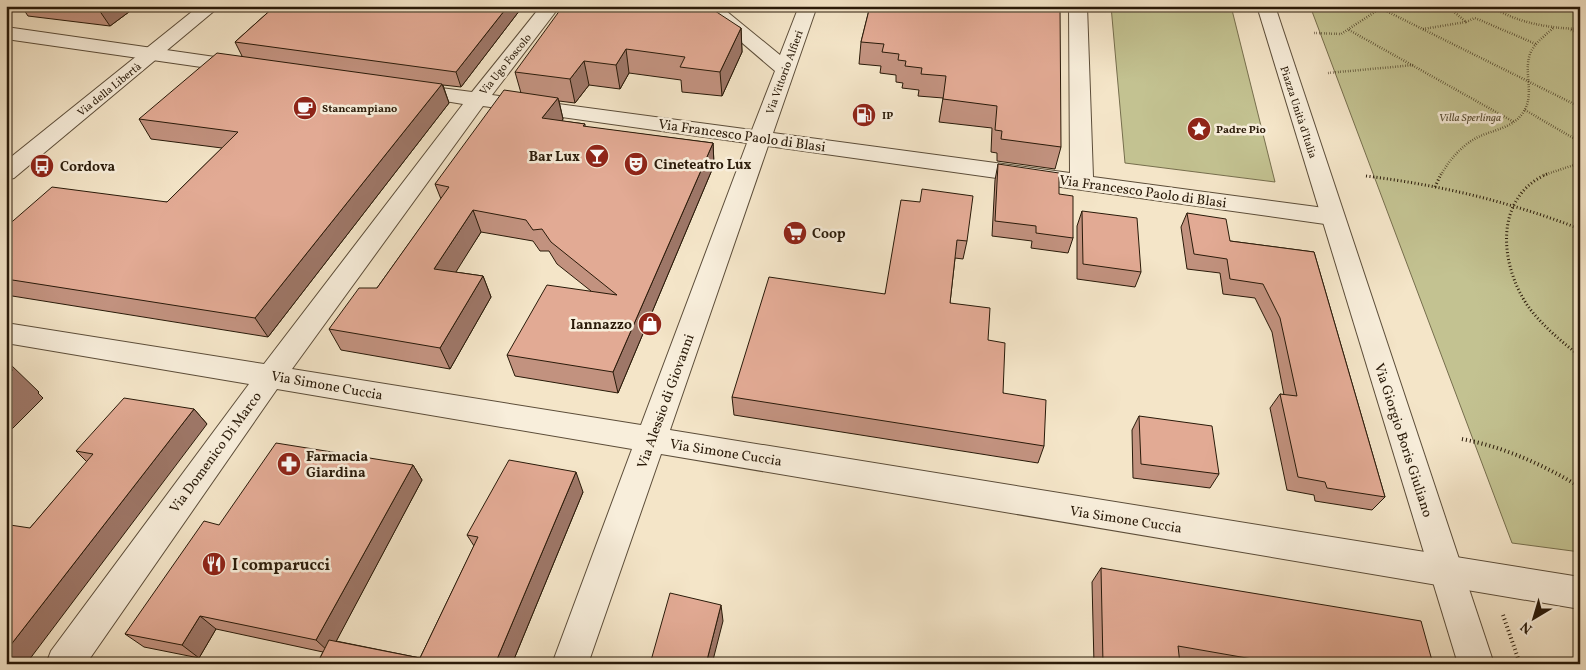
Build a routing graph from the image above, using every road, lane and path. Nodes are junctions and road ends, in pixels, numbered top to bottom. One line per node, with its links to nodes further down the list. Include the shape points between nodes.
1 (211, 6): 28 (street, Via della Libertà)
2 (551, 6): 35 (street, Via Ugo Foscolo)
3 (708, 6): 31 (street)
4 (808, 6): 31 (street, Via Vittorio Alfieri)
5 (1078, 6): 44 (street)
6 (1266, 6): 47 (street, Piazza Unità d'Italia)
7 (1376, 6): 15 (path)
8 (1384, 6): 15 (path)
9 (1447, 6): 18 (path)
10 (1490, 6): 16 (path)
11 (1524, 6): 16 (path, via 1509,12)
12 (1530, 6): 13 (path, via 1546,9)
13 (1554, 6)
14 (1561, 6): 17 (path)
15 (1380, 8): 21 (path); 23 (path)
16 (1496, 10): 19 (path, via 1519,21)
17 (1580, 12)
18 (1466, 22): 21 (path); 27 (path, via 1475,18)
19 (1553, 28): 22 (path); 27 (path)
20 (1580, 28): 22 (path)
21 (1423, 29): 33 (path)
22 (1570, 29): 26 (path)
23 (1350, 30): 25 (path, via 1341,34); 29 (path)
24 (6, 33): 28 (street)
25 (1314, 34)
26 (1580, 34)
27 (1536, 44): 33 (path, via 1527,70)
28 (152, 55): 30 (street); 42 (street, Via della Libertà)
29 (1414, 65): 32 (path); 38 (path)
30 (260, 69)
31 (785, 69): 39 (street, Via Vittorio Alfieri)
32 (1328, 73)
33 (1528, 82): 36 (path); 37 (path)
34 (388, 87): 35 (street, Via Francesco Paolo di Blasi)
35 (477, 98): 39 (street, Via Francesco Paolo di Blasi); 51 (street, Via Domenico Di Marco)
36 (1580, 107)
37 (1525, 110): 38 (path); 40 (path)
38 (1514, 122): 45 (path, via 1474,139 1451,158)
39 (760, 138): 44 (street, Via Francesco Paolo di Blasi); 53 (street, Via Alessio di Giovanni)
40 (1580, 142)
41 (1580, 163): 46 (path, via 1536,179)
42 (6, 173)
43 (1366, 176): 45 (path)
44 (1082, 182): 47 (street, Via Francesco Paolo di Blasi)
45 (1435, 187): 46 (path)
46 (1511, 205): 48 (path); 50 (path, via 1505,243 1517,285 1529,307)
47 (1332, 217): 55 (street, Via Giorgio Boris Giuliano)
48 (1580, 229)
49 (6, 333): 51 (street, Via Simone Cuccia)
50 (1580, 356)
51 (270, 375): 53 (street, Via Simone Cuccia); 57 (street, Via Domenico Di Marco)
52 (1462, 439): 54 (path, via 1495,448 1561,475)
53 (651, 440): 55 (street, Via Simone Cuccia); 58 (street, Via Alessio di Giovanni)
54 (1580, 487)
55 (1446, 572): 56 (street, Via Simone Cuccia); 59 (street, Via Giorgio Boris Giuliano)
56 (1580, 593)
57 (64, 664)
58 (570, 664)
59 (1476, 664)

